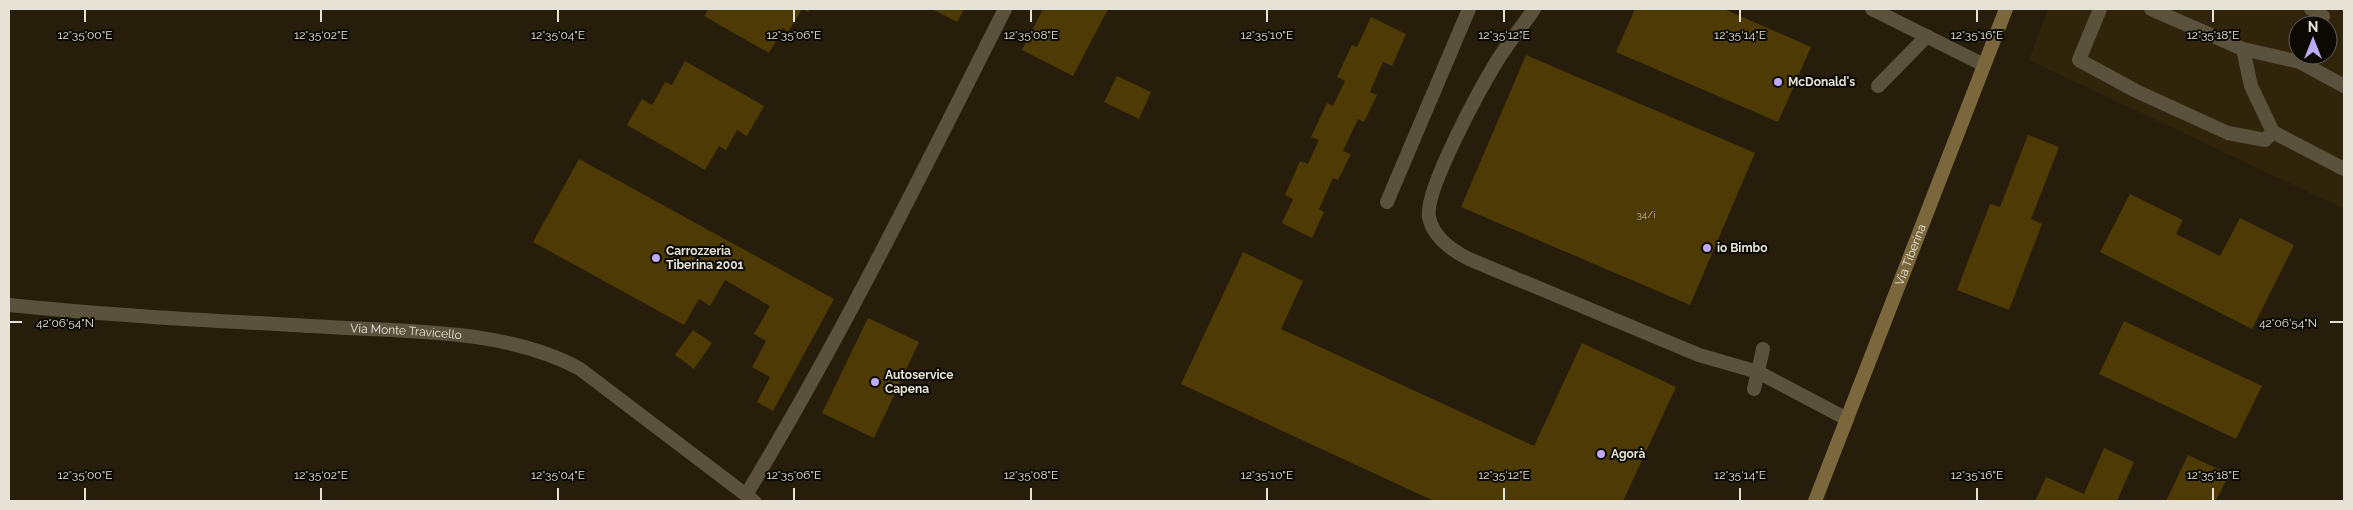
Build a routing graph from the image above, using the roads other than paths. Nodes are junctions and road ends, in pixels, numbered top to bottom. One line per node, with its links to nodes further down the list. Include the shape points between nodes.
1 (1005, 9): 23 (street)
2 (1469, 9): 17 (street)
3 (1534, 9): 20 (street, via 1495,64 1456,141 1431,196 1428,216 1432,225 1446,244 1469,259 1699,355)
4 (1872, 9): 8 (street)
5 (2006, 9): 11 (main road, Via Tiberina)
6 (2100, 9): 15 (street, via 2079,60 2136,91 2228,133 2265,140)
7 (2151, 9): 9 (street)
8 (1927, 36): 11 (street); 13 (street)
9 (2243, 49): 10 (street); 15 (street, via 2251,86)
10 (2288, 57)
11 (1984, 65): 22 (main road, Via Tiberina)
12 (2311, 65): 14 (street)
13 (1878, 86)
14 (2344, 86)
15 (2273, 132): 16 (street)
16 (2344, 169)
17 (1387, 202)
18 (9, 305): 23 (street, Via Monte Travicello, via 414,333 525,346 551,354 580,369)
19 (1763, 348): 20 (street)
20 (1758, 372): 21 (street); 22 (street)
21 (1754, 389)
22 (1846, 419): 24 (main road, Via Tiberina)
23 (750, 498)
24 (1815, 501)

